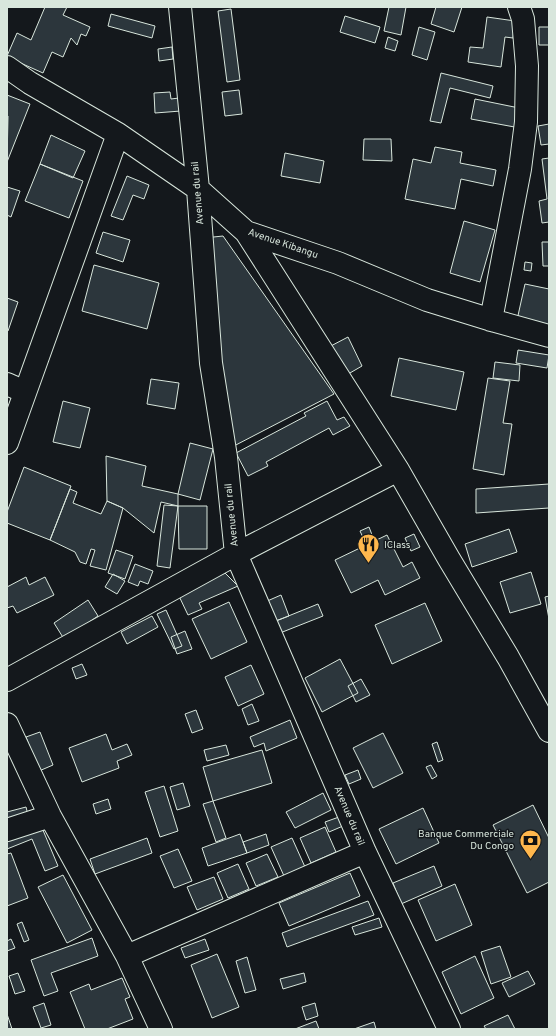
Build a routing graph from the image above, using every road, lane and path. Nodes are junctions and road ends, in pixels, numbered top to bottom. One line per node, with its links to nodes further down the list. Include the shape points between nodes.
1 (180, 7): 5 (street, Avenue du rail)
2 (520, 7): 7 (street, via 527,66 526,122 520,169)
3 (7, 67): 4 (street, Avenue Kibangu)
4 (118, 134): 5 (street, Avenue Kibangu); 9 (street)
5 (198, 189): 6 (street, Avenue Kibangu); 12 (street, Avenue du rail, via 211,363 226,456)
6 (246, 232): 7 (street, Avenue Kibangu, via 338,263 427,300); 11 (street)
7 (491, 320): 8 (street, Avenue Kibangu)
8 (549, 336)
9 (16, 388): 10 (street)
10 (7, 443)
11 (398, 470): 12 (street); 15 (street)
12 (236, 554): 13 (street); 18 (street, Avenue du rail)
13 (7, 680)
14 (7, 724): 16 (street)
15 (549, 731)
16 (50, 816): 17 (street); 19 (street)
17 (7, 830)
18 (365, 852): 19 (street); 21 (street, Avenue du rail)
19 (127, 956): 20 (street)
20 (161, 1029)
21 (448, 1029)

